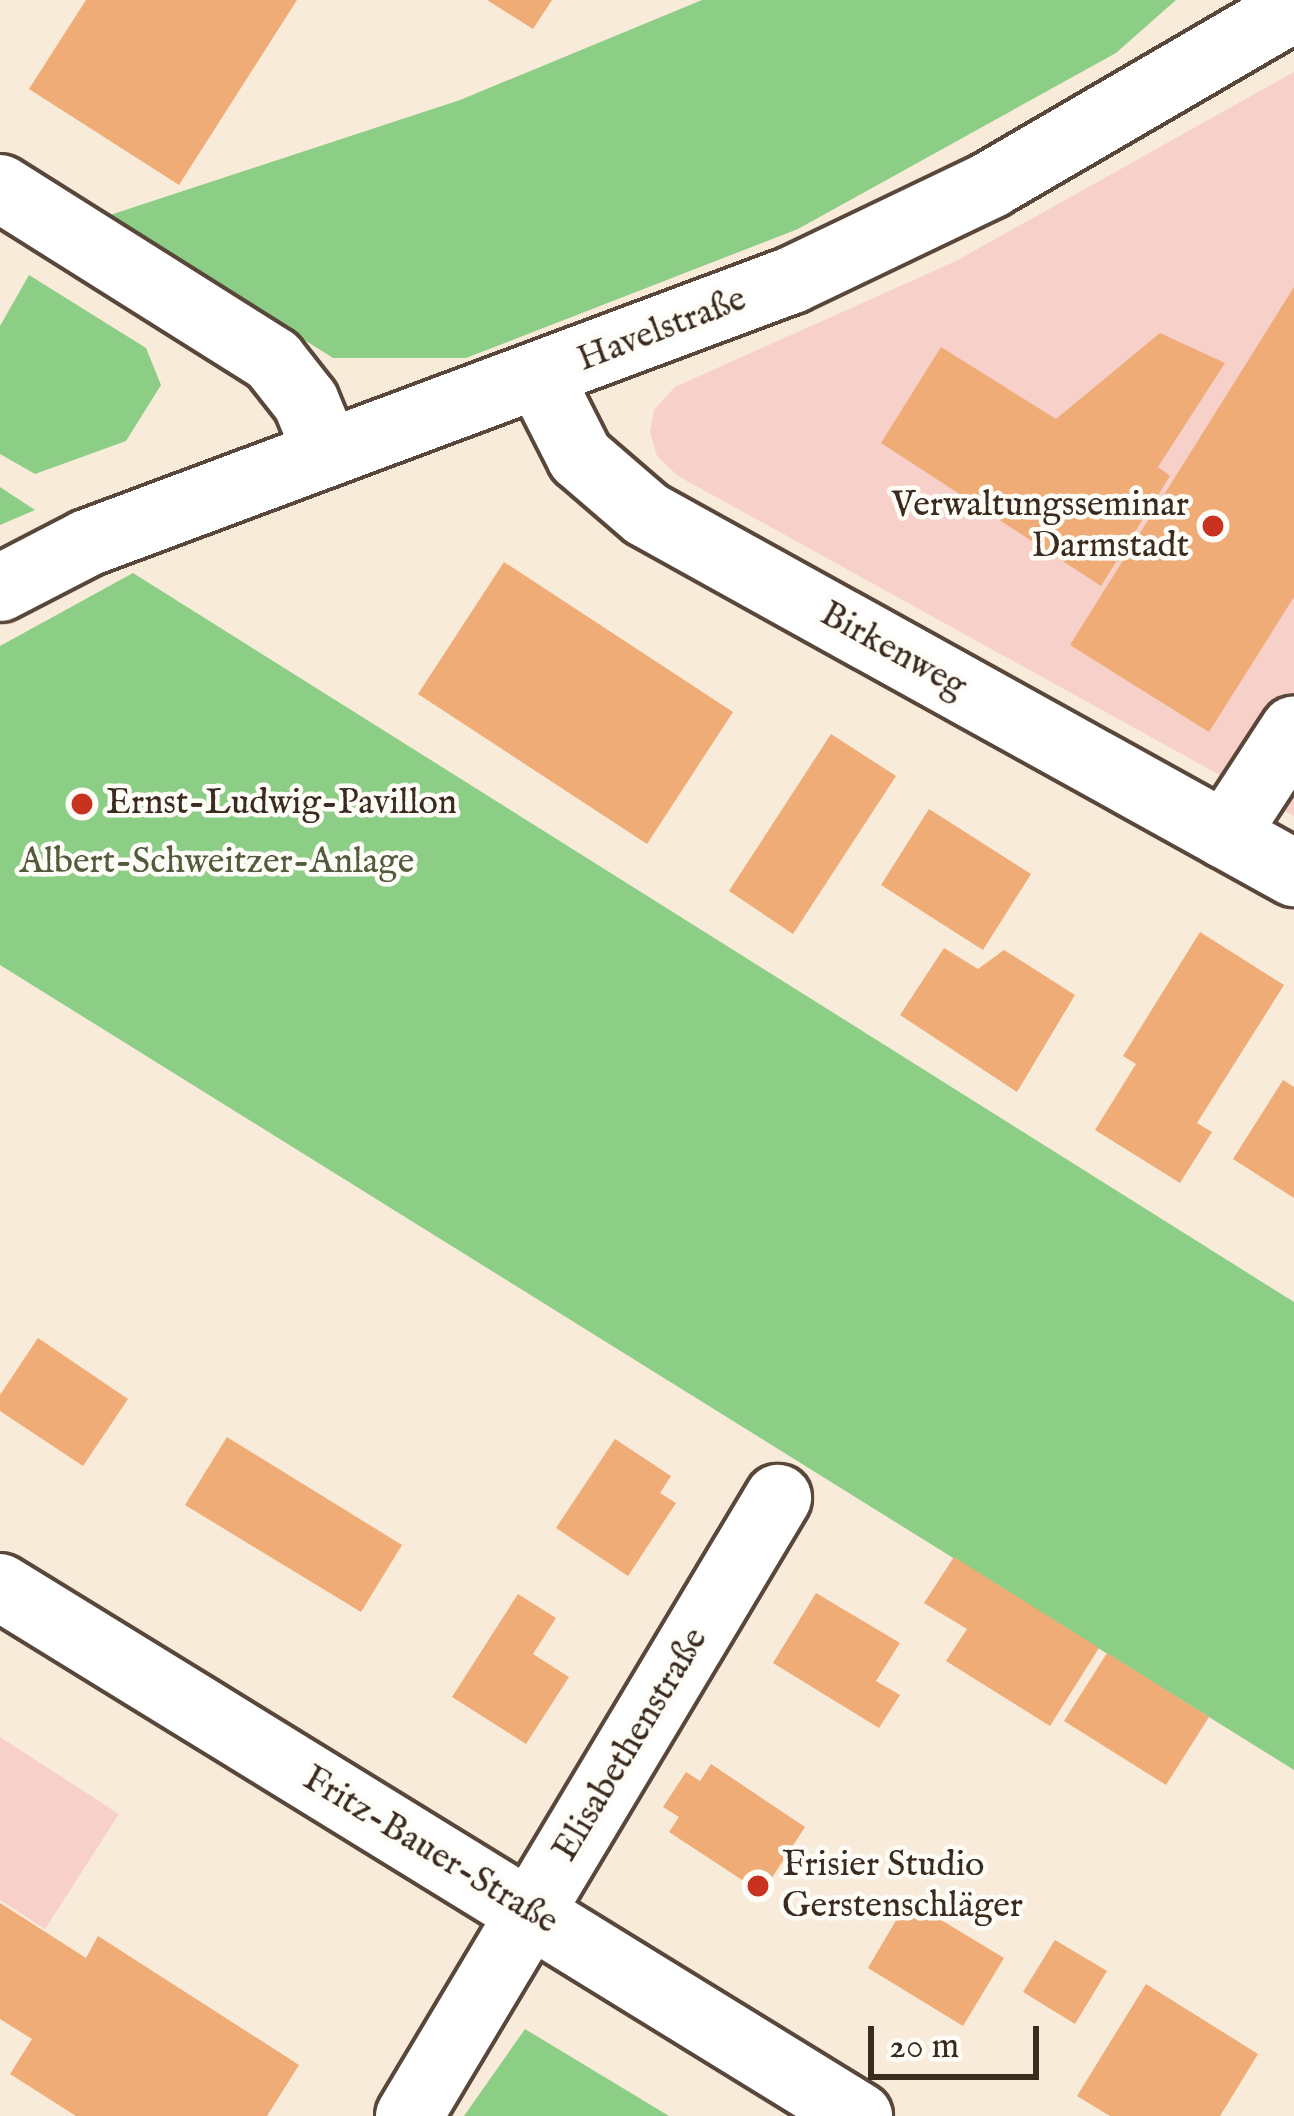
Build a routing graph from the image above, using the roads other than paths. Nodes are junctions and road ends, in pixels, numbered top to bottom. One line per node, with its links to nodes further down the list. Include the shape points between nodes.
1 (1294, 8): 3 (street, Havelstraße, via 1150,97 891,234)
2 (0, 188): 4 (street, via 273,360 306,401)
3 (540, 378): 4 (street, Havelstraße); 7 (street, Birkenweg, via 566,437 627,501)
4 (327, 453): 5 (street, Havelstraße, via 87,543)
5 (0, 588)
6 (1294, 729): 7 (street)
7 (1226, 835): 8 (street, Birkenweg)
8 (1294, 873)
9 (778, 1498): 11 (street, Elisabethenstraße)
10 (0, 1587): 11 (street, Fritz-Bauer-Straße)
11 (531, 1912): 12 (street, Elisabethenstraße); 13 (street, Fritz-Bauer-Straße)
12 (409, 2116)
13 (859, 2116)

